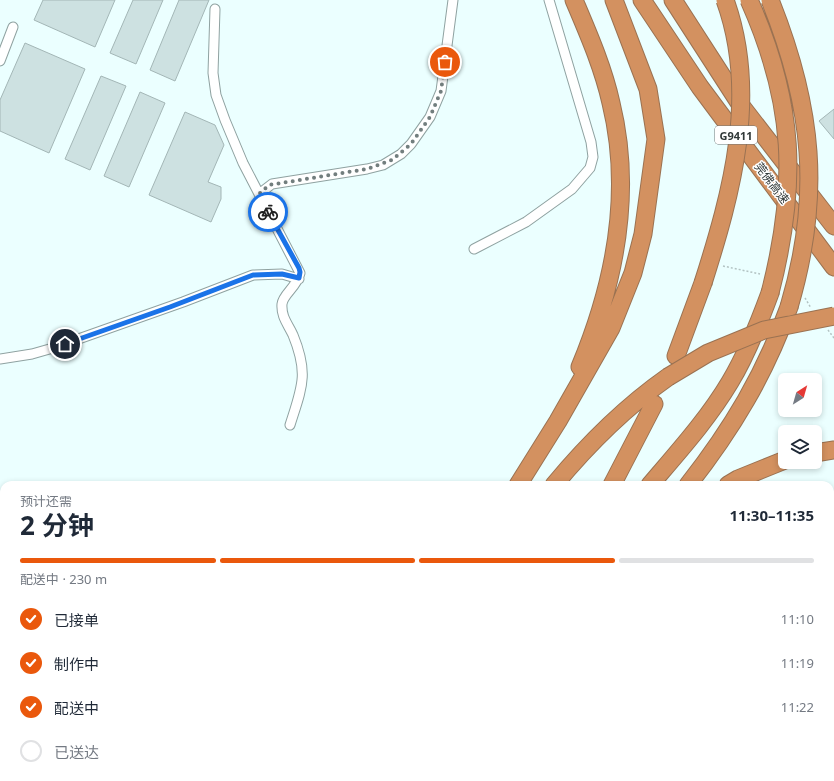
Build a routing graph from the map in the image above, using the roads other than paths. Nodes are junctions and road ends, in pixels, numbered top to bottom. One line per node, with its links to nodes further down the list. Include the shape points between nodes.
1 (453, 0): 13 (street, via 441,91 430,117 401,154 383,165 367,169 272,184)
2 (549, 0): 15 (street, via 591,142 593,157 590,168 572,189 536,216)
3 (574, 0): 22 (highway, via 611,102 619,151 621,209 614,261 597,326)
4 (614, 0): 22 (highway, via 648,89 656,139 643,234 633,273 611,328)
5 (642, 0): 16 (highway, 莞佛高速 / G9411, via 700,87)
6 (674, 0): 14 (highway, 莞佛高速 / G9411, via 742,107)
7 (725, 0): 19 (highway, bridge, via 734,28 738,53 741,122 732,179 703,283)
8 (749, 0): 30 (highway, bridge, via 771,54 788,143 787,208 779,256 770,293 749,346 730,382 701,424)
9 (770, 0): 31 (highway, bridge, via 794,66 802,102 809,174 806,230 799,272 778,338 755,387 720,443)
10 (215, 9): 13 (street, via 213,73 216,95 233,141)
11 (13, 27): 12 (street)
12 (0, 61)
13 (259, 194): 17 (street, via 299,268)
14 (834, 226)
15 (474, 249)
16 (834, 267)
17 (299, 278): 20 (street, via 282,274 253,275 53,348); 23 (street, via 282,302 284,319 303,370 302,385)
18 (834, 316): 28 (highway, bridge, via 764,330 708,353 668,377 611,422)
19 (676, 356)
20 (0, 359)
21 (654, 404): 29 (highway)
22 (558, 421): 27 (highway)
23 (290, 425)
24 (834, 450): 25 (highway)
25 (822, 452)
26 (778, 463): 32 (highway)
27 (520, 481)
28 (557, 481)
29 (614, 481)
30 (653, 481)
31 (691, 481)
32 (735, 481)

